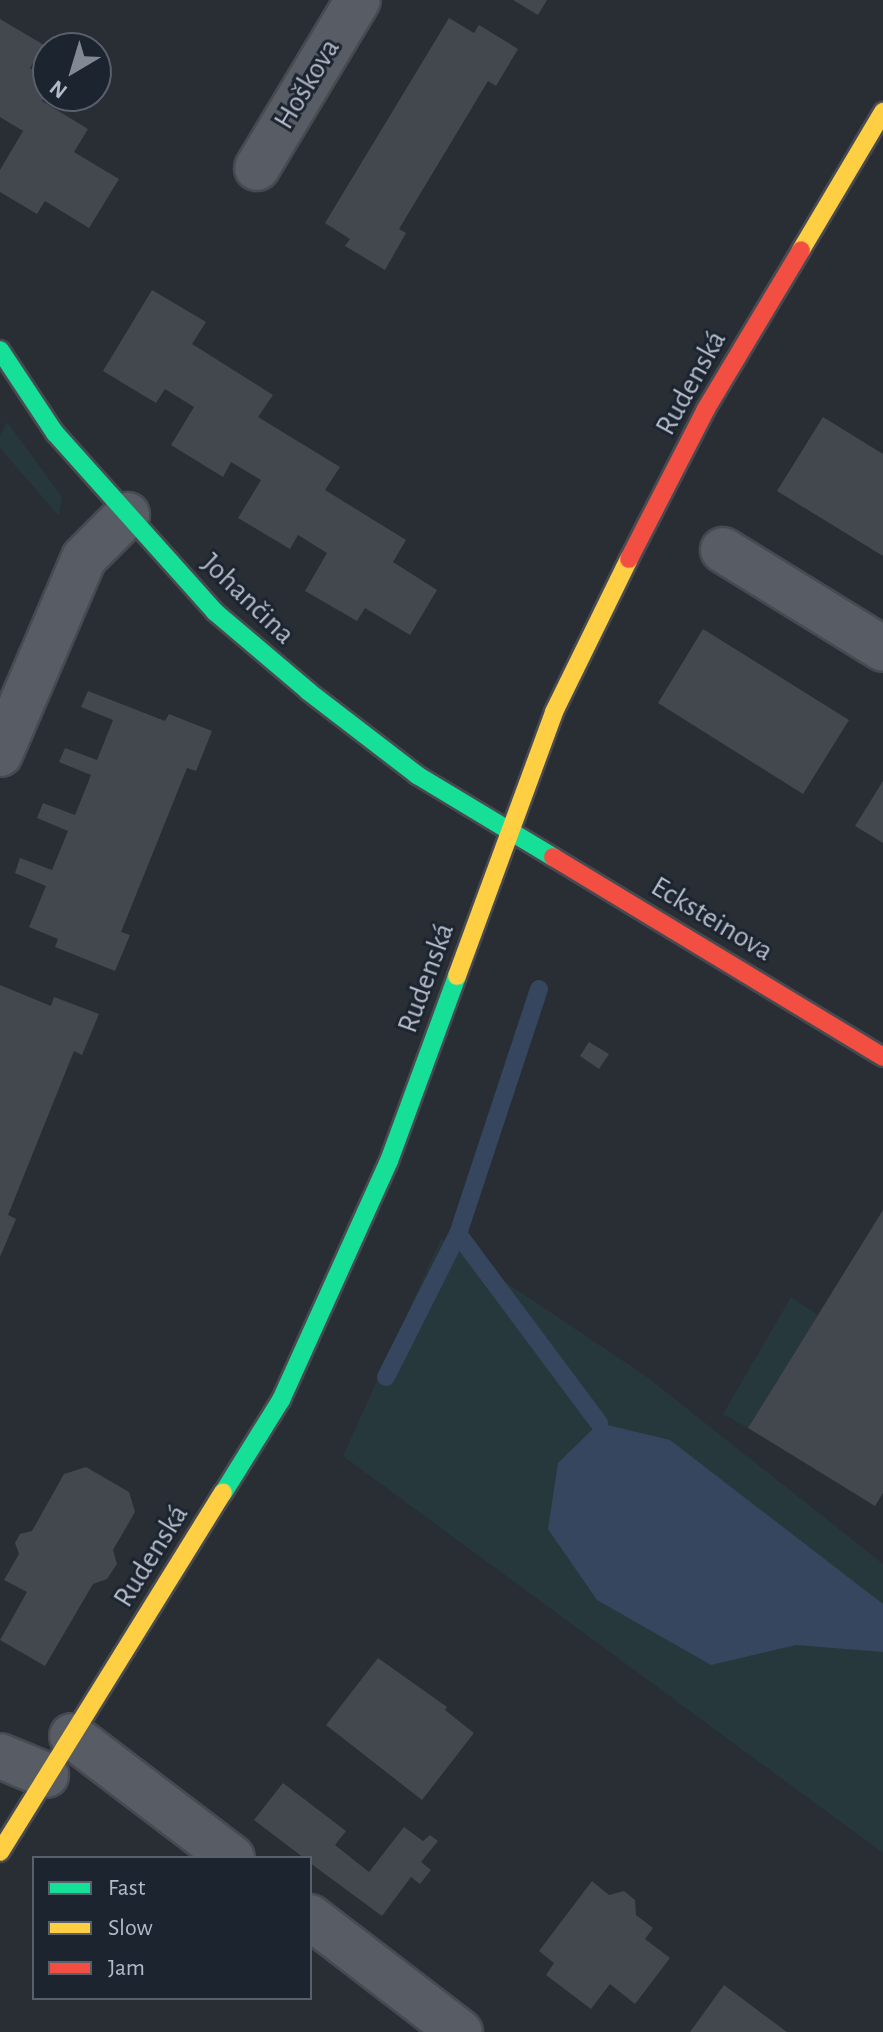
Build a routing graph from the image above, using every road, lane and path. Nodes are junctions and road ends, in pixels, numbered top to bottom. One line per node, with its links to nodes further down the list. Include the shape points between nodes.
1 (358, 0): 3 (street, Hoškova)
2 (883, 112): 9 (street, Rudenská, via 706,409 592,629 554,712)
3 (257, 168)
4 (0, 350): 5 (street, Johančina, via 55,433)
5 (127, 515): 8 (street, via 84,558); 9 (street, Johančina, via 215,612 308,691 417,775)
6 (723, 550): 7 (street)
7 (883, 649)
8 (0, 754)
9 (512, 830): 10 (street, Ecksteinova); 11 (street, Rudenská, via 389,1161 281,1400)
10 (883, 1057)
11 (72, 1736): 13 (street, Rudenská); 15 (street)
12 (0, 1756): 13 (street)
13 (46, 1775): 14 (street, Rudenská)
14 (0, 1852)
15 (229, 1856)
16 (312, 1919): 17 (street)
17 (460, 2032)

